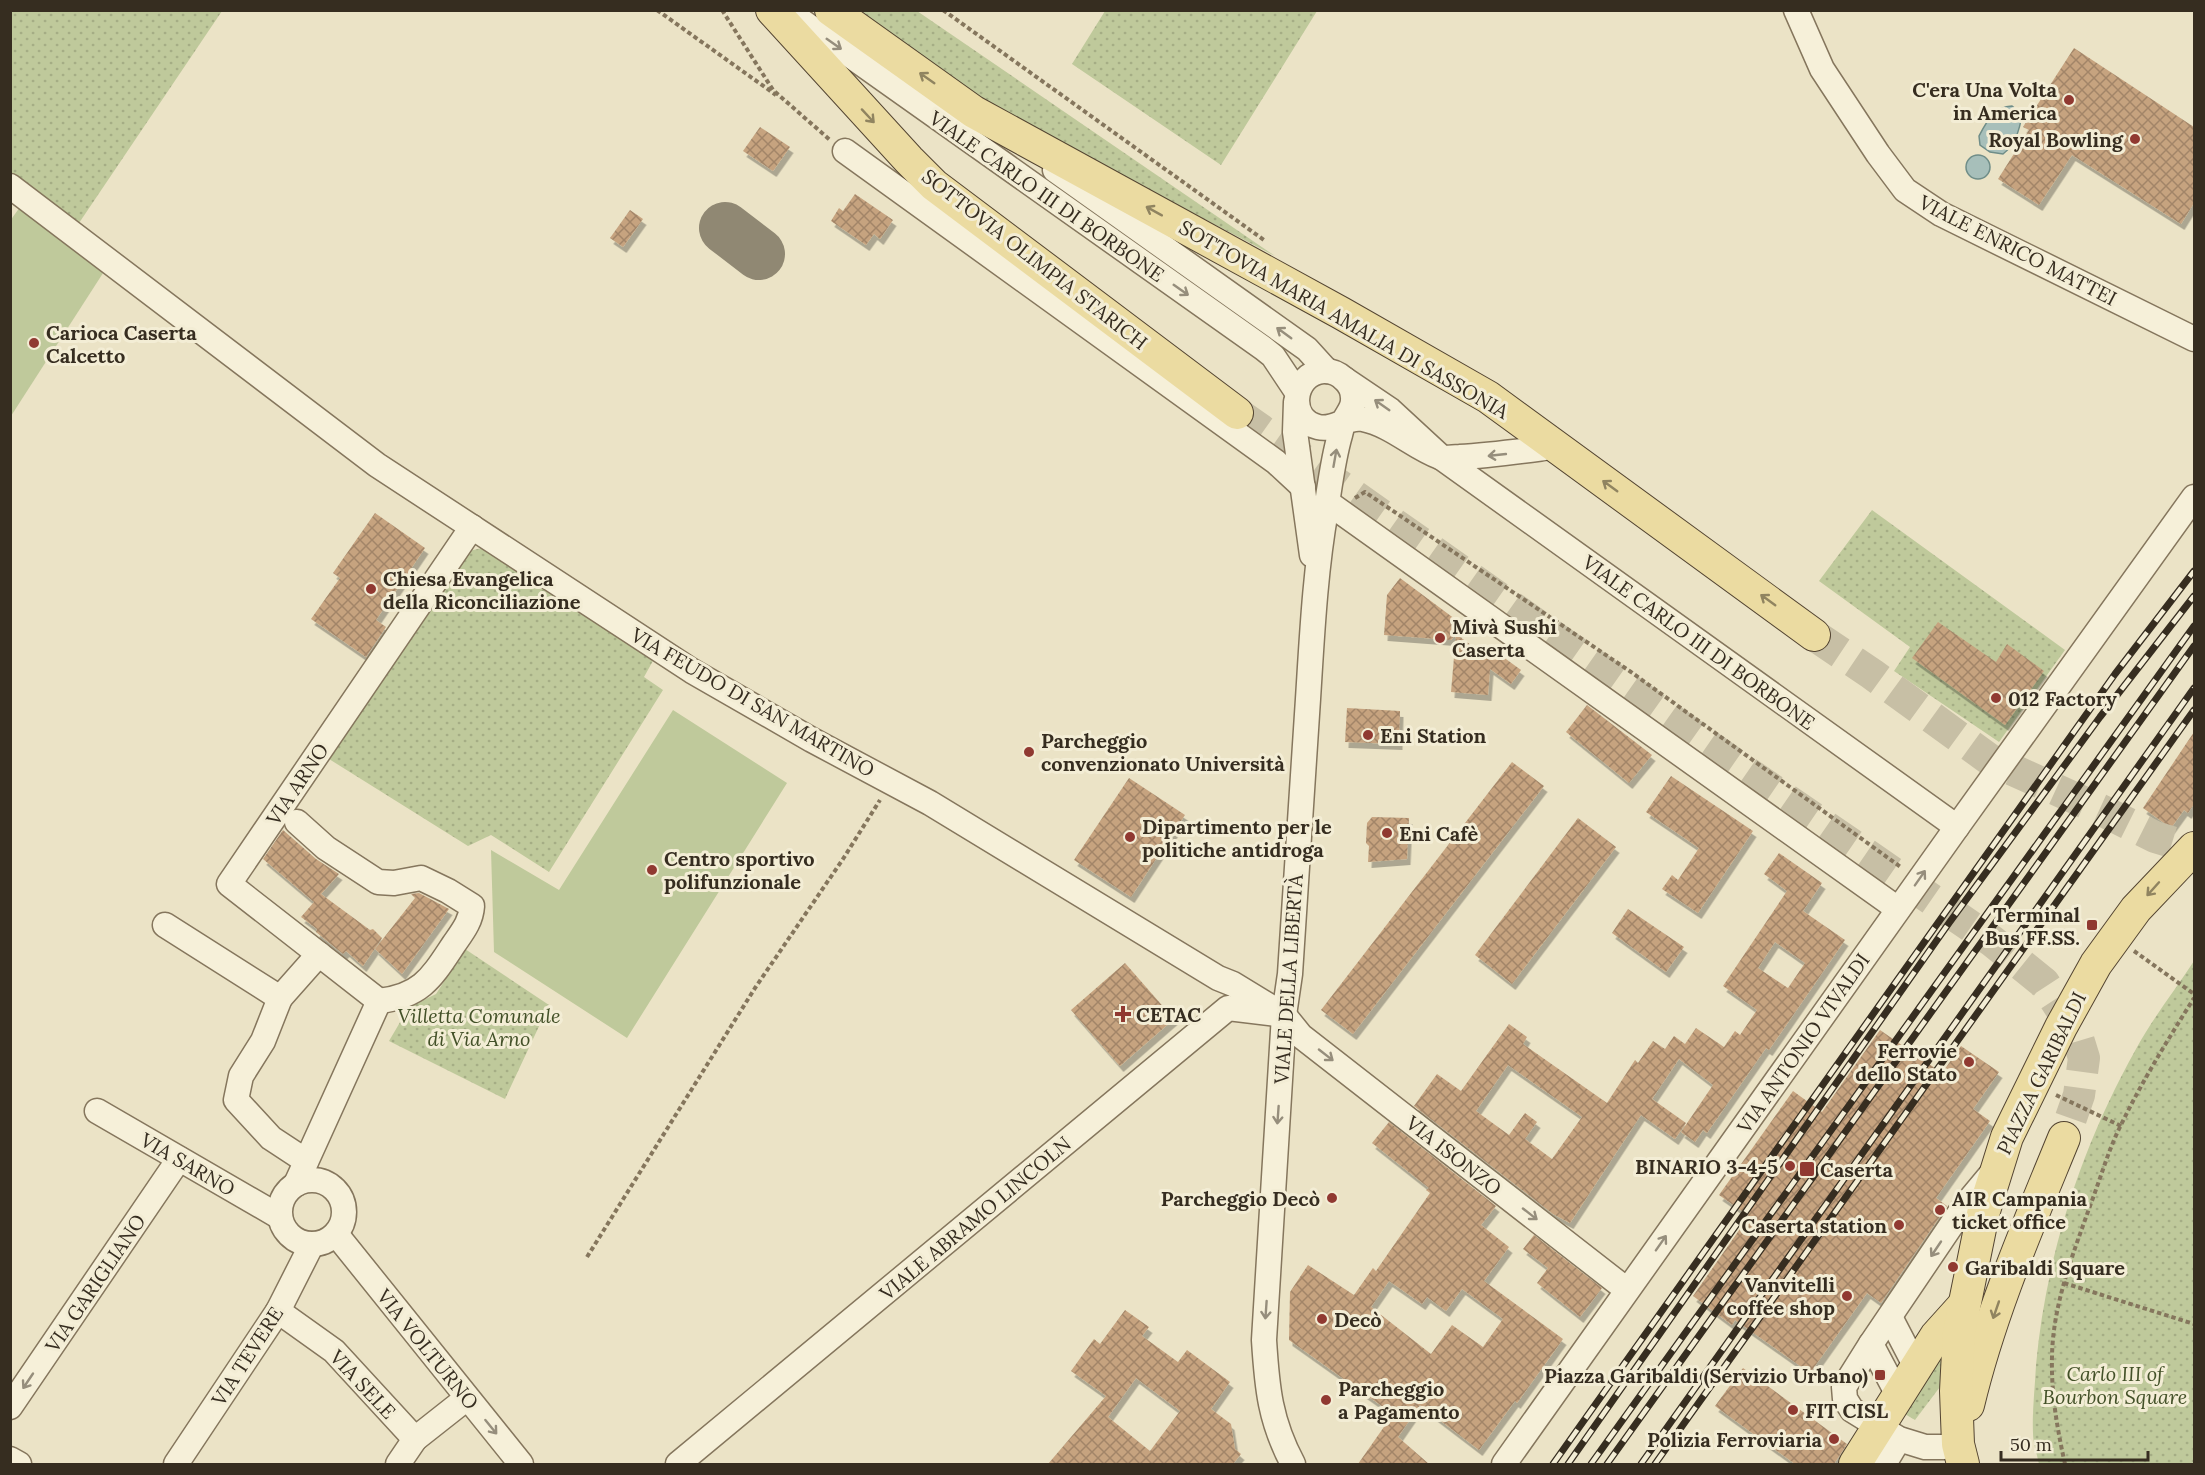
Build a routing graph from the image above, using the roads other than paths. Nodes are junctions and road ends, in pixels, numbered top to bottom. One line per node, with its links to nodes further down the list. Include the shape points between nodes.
1 (772, 10): 11 (main road, SOTTOVIA OLIMPIA STARICH, one-way to 11, via 934,185)
2 (786, 10): 10 (street, VIALE CARLO III DI BORBONE, one-way to 10, via 1263,348 1273,356)
3 (831, 10): 5 (main road, VIALE CARLO III DI BORBONE, one-way to 3)
4 (1796, 10): 8 (street, VIALE ENRICO MATTEI, via 1822,69 1905,190 1941,214)
5 (974, 112): 9 (street, VIALE CARLO III DI BORBONE, one-way to 5, via 1307,349); 13 (main road, SOTTOVIA MARIA AMALIA DI SASSONIA, one-way to 5, via 1488,397)
6 (845, 151): 15 (street, via 1276,462)
7 (10, 186): 18 (street, VIA FEUDO DI SAN MARTINO, via 377,465)
8 (2194, 340)
9 (1336, 375): 10 (street, via 1312,374 1300,385); 12 (street, VIALE CARLO III DI BORBONE, via 1349,384 1353,399); 14 (street, VIALE CARLO III DI BORBONE, one-way to 9, via 1390,410)
10 (1297, 396): 12 (street, VIALE CARLO III DI BORBONE, via 1302,417 1318,427); 15 (street, via 1295,432)
11 (1238, 413)
12 (1344, 420): 14 (street, VIALE CARLO III DI BORBONE, via 1372,421); 17 (street, VIALE DELLA LIBERTÀ, one-way to 12, via 1337,445)
13 (1549, 442): 14 (street, one-way to 14, via 1544,448); 20 (main road, SOTTOVIA MARIA AMALIA DI SASSONIA, one-way to 13)
14 (1442, 458): 22 (street, VIALE CARLO III DI BORBONE)
15 (1303, 487): 19 (street)
16 (2194, 497): 22 (street, VIA ANTONIO VIVALDI)
17 (1332, 504): 19 (street, VIALE DELLA LIBERTÀ); 24 (street)
18 (472, 527): 26 (street, VIA ARNO, via 229,884); 29 (street, VIA FEUDO DI SAN MARTINO, via 692,671 930,803)
19 (1316, 578): 29 (street, VIALE DELLA LIBERTÀ)
20 (1814, 635)
21 (297, 822): 28 (street, VIA ARNO, via 326,848 378,882 421,878 472,906 471,918 431,979 397,999)
22 (1957, 827): 24 (street, VIA ANTONIO VIVALDI, one-way to 22)
23 (2194, 848): 34 (main road, PIAZZA GARIBALDI, one-way to 34, via 2114,937 2087,978 2030,1088)
24 (1898, 909): 39 (street, VIA ANTONIO VIVALDI, one-way to 24)
25 (165, 925): 27 (street)
26 (319, 954): 27 (street); 28 (street, VIA ARNO)
27 (280, 998): 33 (street, via 263,1041 241,1076 236,1101 271,1138)
28 (379, 1001): 33 (street)
29 (1284, 1015): 39 (street, VIA ISONZO, one-way to 39, via 1301,1036); 53 (street, VIALE ABRAMO LINCOLN, via 1228,1008); 54 (street, VIALE DELLA LIBERTÀ, one-way to 54, via 1264,1340 1273,1419)
30 (97, 1111): 32 (street, VIA SARNO)
31 (2064, 1138): 47 (main road, one-way to 47, via 1995,1313 1978,1367)
32 (179, 1159): 36 (street, VIA SARNO); 44 (street, VIA GARIGLIANO, one-way to 44)
33 (306, 1161): 35 (street)
34 (1996, 1169): 40 (main road, PIAZZA GARIBALDI); 42 (street, PIAZZA GARIBALDI, one-way to 42, via 1963,1208)
35 (296, 1184): 36 (street, via 282,1198); 37 (street, via 316,1179 334,1188 344,1205 342,1225)
36 (280, 1217): 38 (street, via 295,1240)
37 (336, 1234): 38 (street); 43 (street, VIA VOLTURNO)
38 (312, 1244): 41 (street, VIA TEVERE)
39 (1627, 1290): 55 (street, VIA ANTONIO VIVALDI)
40 (1963, 1306): 45 (main road, via 1942,1328); 47 (main road, PIAZZA GARIBALDI, via 1956,1368)
41 (278, 1311): 46 (street, VIA SELE, via 334,1351); 50 (street, VIA TEVERE)
42 (1876, 1337): 45 (street); 45 (street); 45 (street, PIAZZA GARIBALDI, via 1844,1387 1845,1400 1870,1422)
43 (467, 1398): 46 (street); 52 (street, VIA VOLTURNO, one-way to 52)
44 (10, 1407)
45 (1888, 1421): 47 (street, PIAZZA GARIBALDI, via 1925,1447 1943,1447)
46 (415, 1439): 51 (street)
47 (1961, 1454)
48 (10, 1459): 49 (street)
49 (19, 1464)
50 (176, 1464)
51 (398, 1464)
52 (521, 1464)
53 (678, 1464)
54 (1293, 1464)
55 (1504, 1464)

